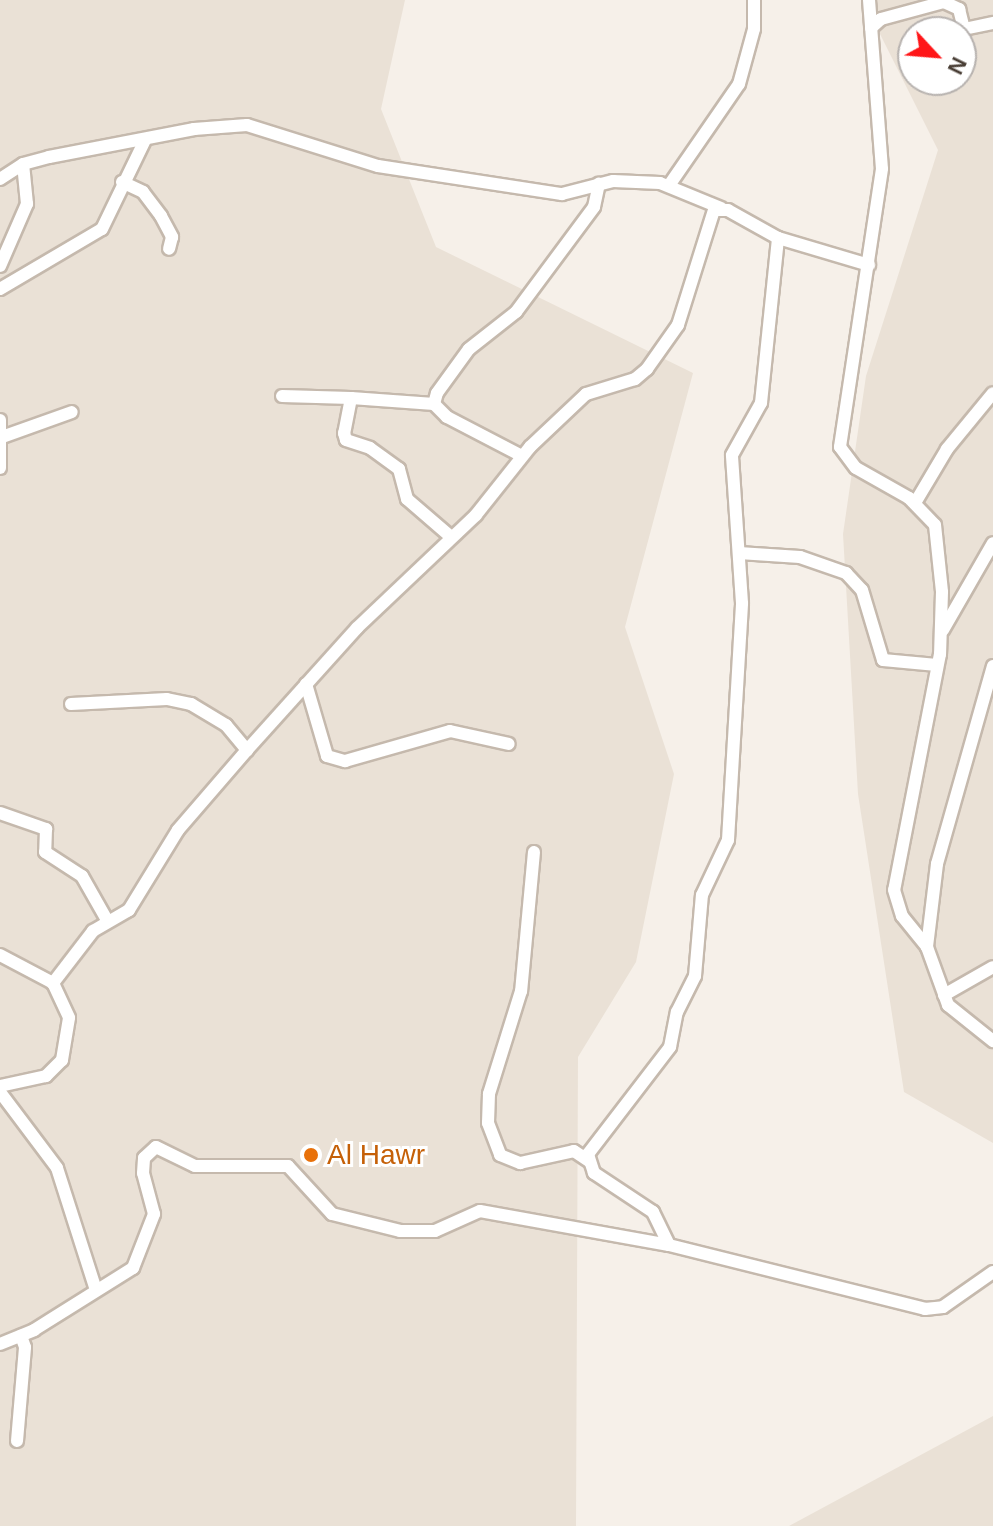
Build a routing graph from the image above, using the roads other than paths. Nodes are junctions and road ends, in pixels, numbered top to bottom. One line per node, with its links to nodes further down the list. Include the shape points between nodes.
1 (754, 0): 10 (street, via 754,29 739,84)
2 (869, 0): 4 (street)
3 (993, 23): 4 (street, via 964,29 959,9 944,2 881,19)
4 (871, 28): 14 (street, via 882,169)
5 (145, 140): 6 (street); 8 (street); 9 (street, via 194,129 258,126 378,166 562,194)
6 (23, 164): 7 (street); 15 (street, via 27,204)
7 (0, 179)
8 (122, 182): 13 (street, via 143,192 161,216 172,237); 16 (street, via 102,229)
9 (599, 184): 10 (street); 20 (street, via 586,219 516,312 462,356)
10 (670, 184): 11 (street)
11 (721, 208): 12 (street); 24 (street, via 709,218 678,325 660,354 635,379 586,394)
12 (778, 238): 14 (street); 29 (street, via 761,403 732,455)
13 (169, 249)
14 (869, 265): 26 (street, via 840,447 856,468)
15 (0, 266)
16 (0, 289)
17 (993, 393): 26 (street, via 947,449)
18 (282, 396): 19 (street)
19 (351, 398): 20 (street); 27 (street, via 346,440 370,448 399,469 407,499)
20 (434, 404): 24 (street, via 447,417)
21 (72, 412): 23 (street)
22 (0, 420): 23 (street)
23 (2, 437): 25 (street)
24 (522, 456): 27 (street, via 476,515)
25 (0, 468)
26 (915, 503): 30 (street, via 935,525)
27 (451, 537): 33 (street)
28 (993, 543): 30 (street)
29 (739, 553): 31 (street, via 800,557 846,573 862,590 883,660); 48 (street, via 741,658 733,809 726,849 702,895 695,976 677,1012 666,1056 594,1141)
30 (941, 633): 31 (street)
31 (937, 665): 40 (street, via 894,890 902,916)
32 (993, 666): 40 (street, via 935,871)
33 (306, 684): 35 (street, via 327,756 345,761 450,731); 36 (street)
34 (71, 704): 36 (street, via 167,699 191,704 217,717)
35 (509, 744)
36 (247, 750): 39 (street, via 178,830 136,901)
37 (0, 813): 39 (street, via 46,829 45,852 82,876)
38 (534, 852): 48 (street, via 521,991 489,1094 488,1123 500,1155 520,1163 574,1151)
39 (107, 920): 43 (street)
40 (927, 947): 44 (street)
41 (0, 955): 43 (street)
42 (993, 967): 44 (street)
43 (53, 983): 46 (street, via 69,1018 62,1060 46,1076)
44 (944, 995): 45 (street, via 959,1016)
45 (993, 1041)
46 (0, 1086)
47 (0, 1092): 51 (street, via 57,1168)
48 (589, 1161): 49 (street, via 600,1177 648,1206)
49 (669, 1245): 50 (street, via 925,1309 943,1307); 51 (street, via 480,1211 435,1231 400,1231 332,1214 288,1166 195,1166 156,1147 144,1158 154,1214 144,1251 133,1268)
50 (993, 1272)
51 (96, 1290): 52 (street)
52 (21, 1336): 53 (street); 54 (street, via 25,1347)
53 (0, 1344)
54 (17, 1441)

